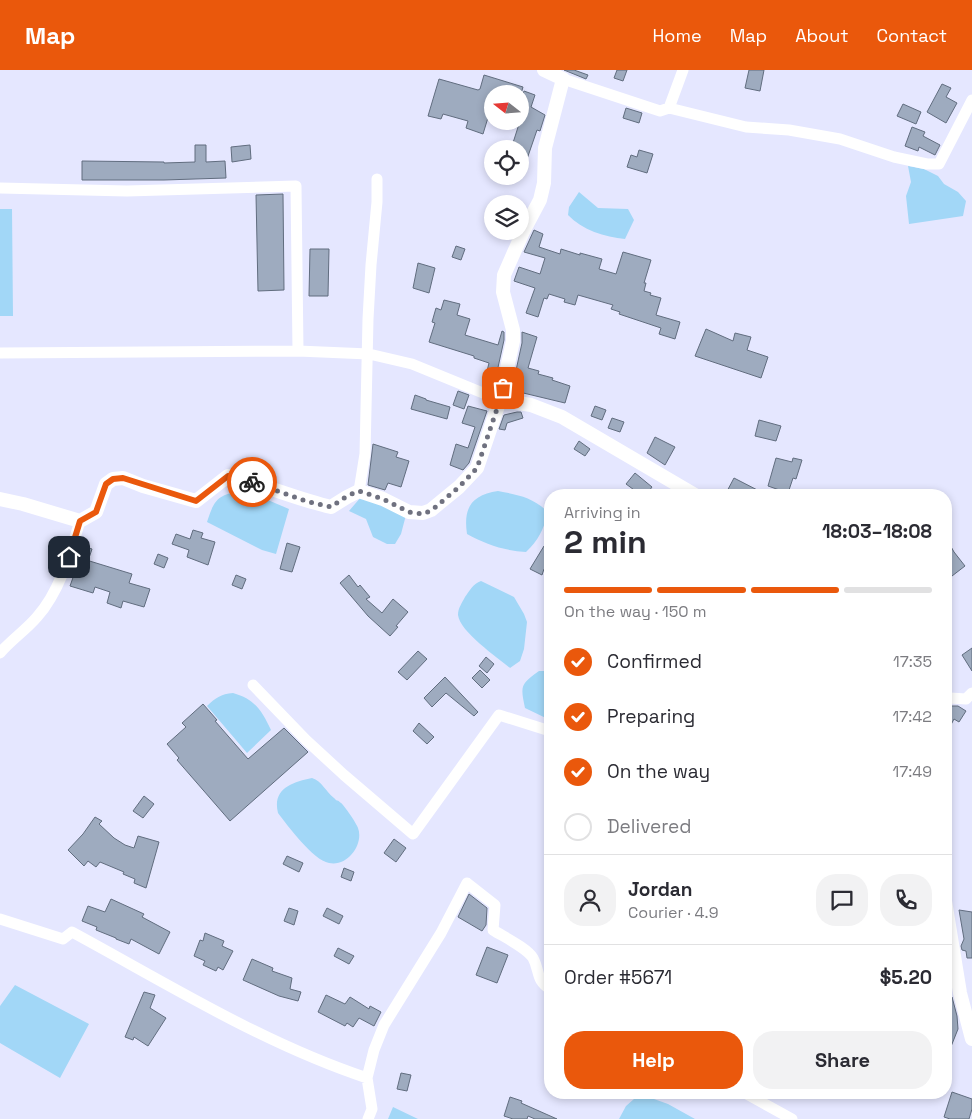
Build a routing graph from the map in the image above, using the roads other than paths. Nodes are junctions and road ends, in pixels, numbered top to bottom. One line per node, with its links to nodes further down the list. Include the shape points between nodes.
1 (544, 70): 3 (street)
2 (683, 70): 5 (street)
3 (563, 79): 5 (street, via 648,108 660,111); 11 (street, via 545,148 540,200 504,275 503,292 513,342)
4 (972, 100): 5 (street, via 939,164 894,157 840,139 746,127)
5 (669, 108)
6 (377, 178): 10 (street)
7 (0, 188): 8 (street, via 127,190 296,186)
8 (298, 351): 9 (street); 10 (street)
9 (0, 353)
10 (369, 354): 11 (street, via 412,364); 13 (street, via 366,454)
11 (500, 400): 12 (street, via 530,405 562,417); 13 (street, via 477,468 432,510 423,514 409,512)
12 (685, 489)
13 (359, 491): 15 (street, via 331,507 228,476 196,501 123,478 113,479 106,484 96,512)
14 (0, 499): 15 (street)
15 (80, 521): 16 (street, via 52,598)
16 (0, 653)
17 (253, 685): 20 (street, via 306,740 413,834 499,716)
18 (972, 693): 19 (street, via 966,699)
19 (952, 698)
20 (544, 729)
21 (0, 919): 25 (street, via 63,939 72,932 217,1013 337,1068)
22 (952, 944): 24 (street)
23 (544, 985): 25 (street, via 533,957 493,930 495,904 467,883 441,933 384,1025)
24 (972, 1039)
25 (367, 1078): 27 (street, via 372,1109)
26 (756, 1099): 28 (street)
27 (368, 1119)
28 (792, 1119)

